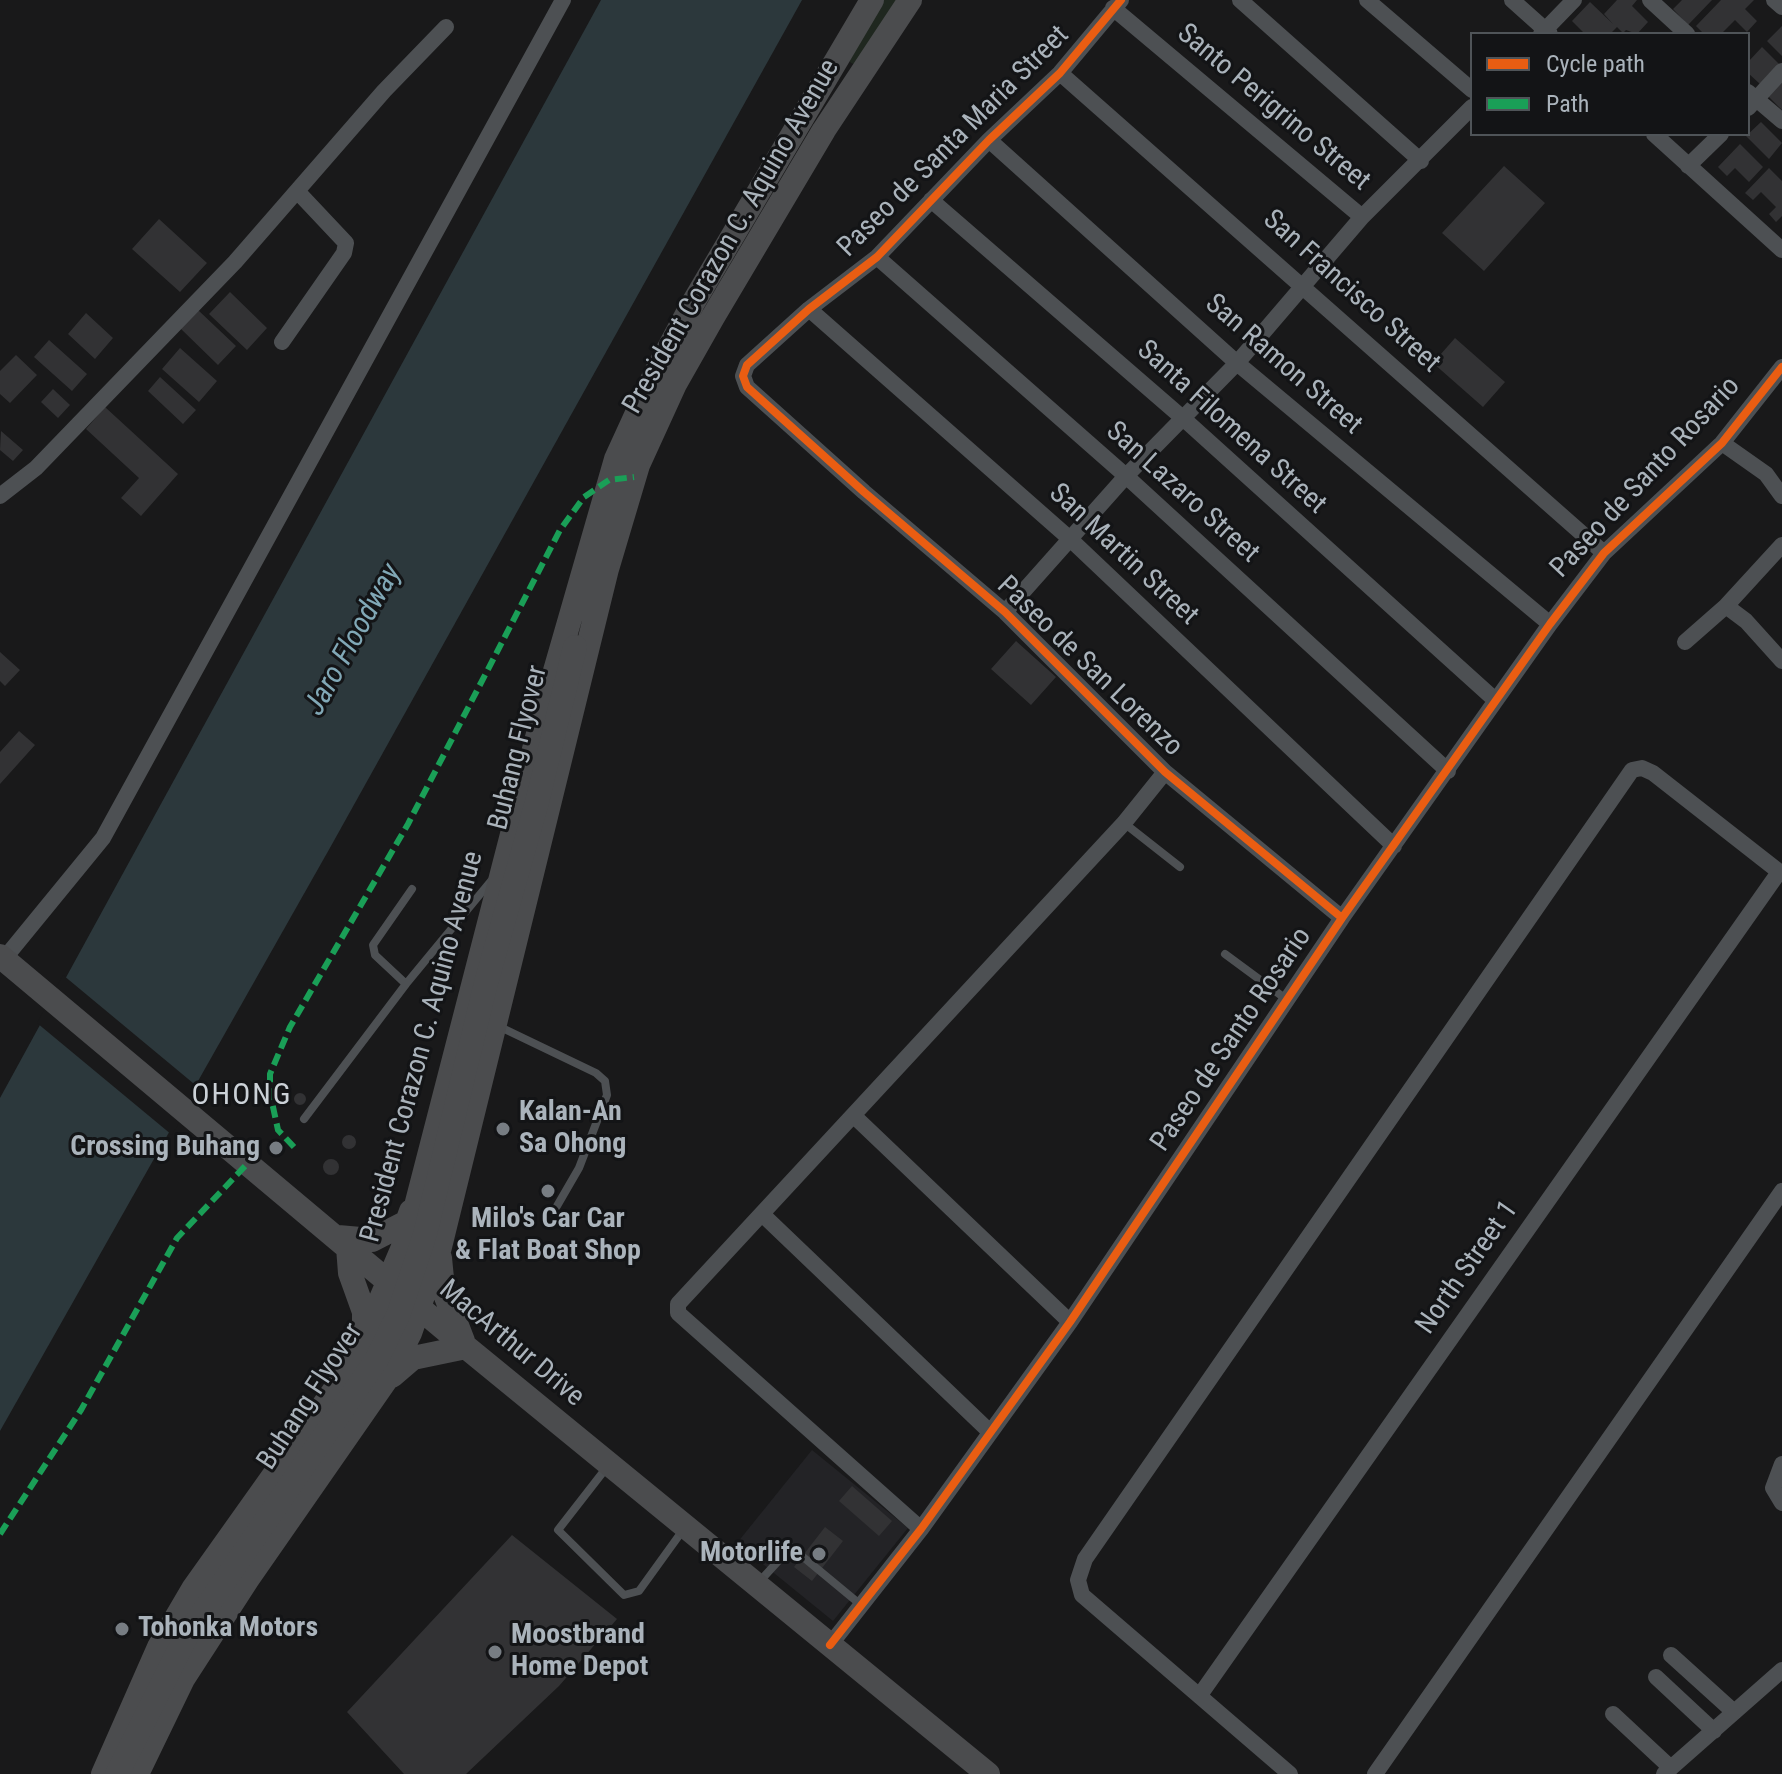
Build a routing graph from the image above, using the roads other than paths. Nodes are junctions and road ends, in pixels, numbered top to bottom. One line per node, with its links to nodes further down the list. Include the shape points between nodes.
1 (563, 0): 66 (street, via 103,838)
2 (910, 0): 17 (main road, President Corazon C. Aquino Avenue)
3 (1240, 0): 27 (street)
4 (1367, 0): 20 (street)
5 (1512, 0): 13 (street)
6 (1574, 0): 14 (street)
7 (1650, 0): 15 (street)
8 (1774, 0): 11 (street)
9 (870, 1): 16 (main road, President Corazon C. Aquino Avenue)
10 (1117, 4): 19 (street, Paseo de Santa Maria Street); 31 (street, Santo Perigrino Street)
11 (1782, 7)
12 (446, 27): 29 (street)
13 (1544, 32)
14 (1546, 32)
15 (1685, 32)
16 (845, 47): 17 (main road, via 846,65 857,68); 48 (main road, President Corazon C. Aquino Avenue, via 784,144 654,376 616,459)
17 (867, 63): 48 (main road, President Corazon C. Aquino Avenue, via 675,384)
18 (1782, 71): 21 (street)
19 (1060, 73): 26 (street, Paseo de Santa Maria Street); 34 (street, San Francisco Street)
20 (1470, 88)
21 (1751, 100): 23 (street)
22 (1470, 109): 27 (street)
23 (1782, 121)
24 (1656, 136): 28 (street)
25 (1719, 136): 28 (street)
26 (989, 140): 30 (street, Paseo de Santa Maria Street); 37 (street, San Ramon Street)
27 (1421, 161): 31 (street)
28 (1688, 166): 32 (street)
29 (297, 191): 36 (street, via 346,243); 43 (street, via 36,468)
30 (931, 200): 33 (street, Paseo de Santa Maria Street); 40 (street, Santa Filomena Street)
31 (1362, 217): 34 (street)
32 (1782, 250)
33 (877, 257): 35 (street, Paseo de Santa Maria Street); 42 (street, San Lazaro Street)
34 (1305, 285): 37 (street); 47 (street, San Francisco Street)
35 (809, 309): 39 (street, Paseo de Santa Maria Street, via 747,365); 45 (street, San Martin Street)
36 (282, 342)
37 (1237, 363): 40 (street); 51 (street, San Ramon Street)
38 (1782, 367): 41 (street, Paseo de Santo Rosario)
39 (743, 376): 50 (street, Paseo de San Lorenzo, via 747,387 852,482)
40 (1185, 420): 42 (street); 55 (street, Santa Filomena Street)
41 (1722, 443): 44 (street, via 1766,474); 47 (street, Paseo de Santo Rosario)
42 (1126, 476): 45 (street); 56 (street, San Lazaro Street)
43 (0, 496)
44 (1782, 496)
45 (1069, 538): 50 (street); 59 (street, San Martin Street)
46 (1782, 545): 49 (street)
47 (1604, 553): 51 (street, Paseo de Santo Rosario)
48 (587, 602): 53 (main road, President Corazon C. Aquino Avenue); 60 (main road, President Corazon C. Aquino Avenue); 69 (main road, President Corazon C. Aquino Avenue)
49 (1726, 606): 52 (street); 54 (street)
50 (1005, 612): 57 (street, Paseo de San Lorenzo)
51 (1550, 624): 55 (street, Paseo de Santo Rosario)
52 (1685, 642)
53 (575, 647): 102 (main road, Buhang Flyover, bridge, via 425,1234 399,1313 377,1359 186,1637)
54 (1782, 661)
55 (1494, 699): 56 (street, Paseo de Santo Rosario)
56 (1448, 771): 59 (street, Paseo de Santo Rosario)
57 (1165, 772): 58 (street); 64 (street, Paseo de San Lorenzo)
58 (1124, 823): 61 (lane); 70 (street)
59 (1394, 846): 64 (street, Paseo de Santo Rosario)
60 (504, 865): 67 (lane); 73 (main road, President Corazon C. Aquino Avenue)
61 (1180, 867)
62 (1780, 873): 96 (street, North Street 1); 96 (street, via 1653,773 1632,770 1085,1559 1078,1580 1082,1595)
63 (412, 889): 67 (lane, via 373,945 375,955)
64 (1342, 918): 68 (street, Paseo de Santo Rosario)
65 (1225, 954): 68 (lane)
66 (6, 961): 76 (main road, MacArthur Drive)
67 (406, 984): 71 (lane)
68 (1286, 999): 80 (street, Paseo de Santo Rosario)
69 (495, 1025): 74 (lane, via 605,1081 607,1095 579,1168); 77 (main road, President Corazon C. Aquino Avenue)
70 (854, 1116): 75 (street); 80 (street)
71 (304, 1119)
72 (1782, 1191): 106 (street)
73 (416, 1198): 76 (main road, via 407,1222 391,1233); 78 (main road, President Corazon C. Aquino Avenue, via 409,1233)
74 (557, 1206)
75 (762, 1214): 84 (street); 89 (street, via 683,1297 678,1313)
76 (343, 1242): 78 (main road, MacArthur Drive); 81 (main road, via 364,1312)
77 (440, 1247): 79 (main road, President Corazon C. Aquino Avenue); 82 (main road, via 443,1289)
78 (388, 1279): 79 (main road, MacArthur Drive); 81 (main road, President Corazon C. Aquino Avenue)
79 (420, 1308): 82 (main road, MacArthur Drive); 83 (main road, President Corazon C. Aquino Avenue)
80 (1070, 1322): 84 (street, Paseo de Santo Rosario)
81 (363, 1341): 101 (main road, President Corazon C. Aquino Avenue, via 348,1371 193,1589 159,1647)
82 (466, 1347): 83 (main road, via 413,1358); 85 (main road, MacArthur Drive)
83 (386, 1380): 103 (main road, President Corazon C. Aquino Avenue, via 220,1620 183,1679)
84 (990, 1432): 89 (street, Paseo de Santo Rosario)
85 (610, 1463): 88 (main road, MacArthur Drive); 88 (lane, via 558,1530 624,1595 639,1591)
86 (1782, 1464): 87 (street, via 1773,1488)
87 (1782, 1503)
88 (686, 1526): 90 (main road, MacArthur Drive)
89 (921, 1529): 91 (street, Paseo de Santo Rosario)
90 (757, 1585): 91 (lane, via 791,1547); 92 (main road, MacArthur Drive)
91 (861, 1606): 92 (street, Paseo de Santo Rosario)
92 (830, 1645): 104 (main road, MacArthur Drive)
93 (1671, 1655): 97 (street)
94 (1782, 1670): 97 (street)
95 (1656, 1677): 99 (street)
96 (1200, 1695): 105 (street)
97 (1734, 1712): 99 (street)
98 (1613, 1714): 100 (street)
99 (1714, 1731): 100 (street)
100 (1668, 1771)
101 (103, 1774)
102 (117, 1774)
103 (137, 1774)
104 (988, 1774)
105 (1290, 1774)
106 (1375, 1774)

